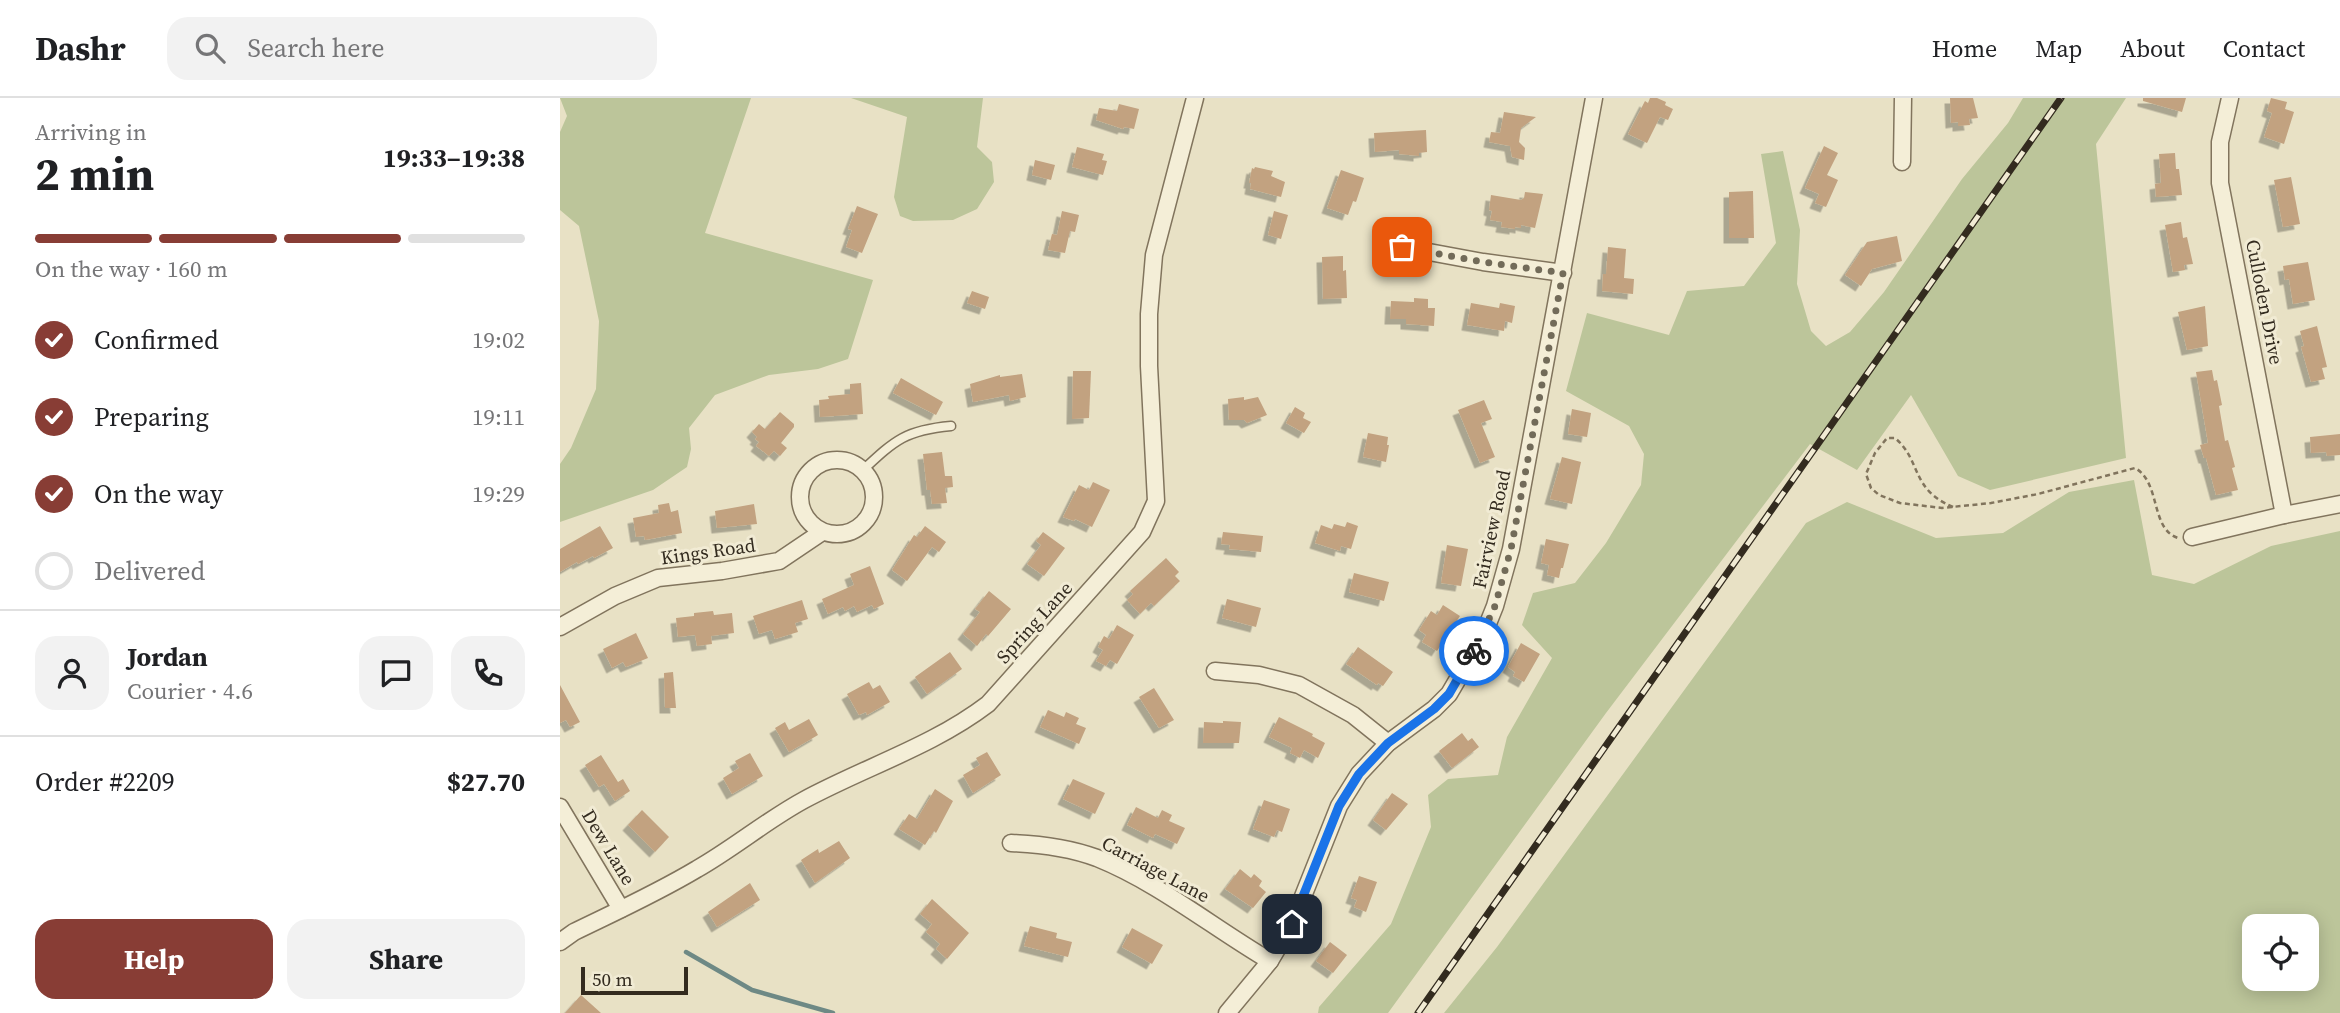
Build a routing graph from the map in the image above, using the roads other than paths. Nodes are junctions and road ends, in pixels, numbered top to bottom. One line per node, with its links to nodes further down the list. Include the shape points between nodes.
1 (1195, 98): 19 (street, Spring Lane, via 1154,256 1149,336 1156,501 1142,532 988,704 970,718 787,809 697,869)
2 (1594, 98): 7 (street, Fairview Road)
3 (1903, 98): 5 (street)
4 (2230, 98): 11 (street, Culloden Drive, via 2220,142 2220,183)
5 (1902, 162)
6 (1402, 247): 7 (street)
7 (1563, 273): 16 (street, Fairview Road, via 1511,549 1495,606 1449,694)
8 (951, 426): 9 (lane, via 903,437)
9 (863, 470): 12 (street, Kings Road, via 874,493 868,518 848,533); 12 (street, via 853,463 830,460 819,464 803,481 800,505)
10 (2340, 504): 11 (street)
11 (2284, 515): 13 (street)
12 (822, 532): 14 (street, Kings Road, via 779,561 658,578)
13 (2192, 537)
14 (560, 627)
15 (1215, 671): 16 (street, via 1298,684 1353,715)
16 (1388, 743): 21 (street, Fairview Road, via 1359,774 1339,806 1292,924)
17 (560, 807): 19 (street, Dew Lane)
18 (1012, 843): 21 (street, Carriage Lane, via 1044,845 1096,858 1151,886)
19 (621, 909): 20 (street, Spring Lane)
20 (560, 942)
21 (1270, 961): 22 (street, Fairview Road)
22 (1227, 1013)

